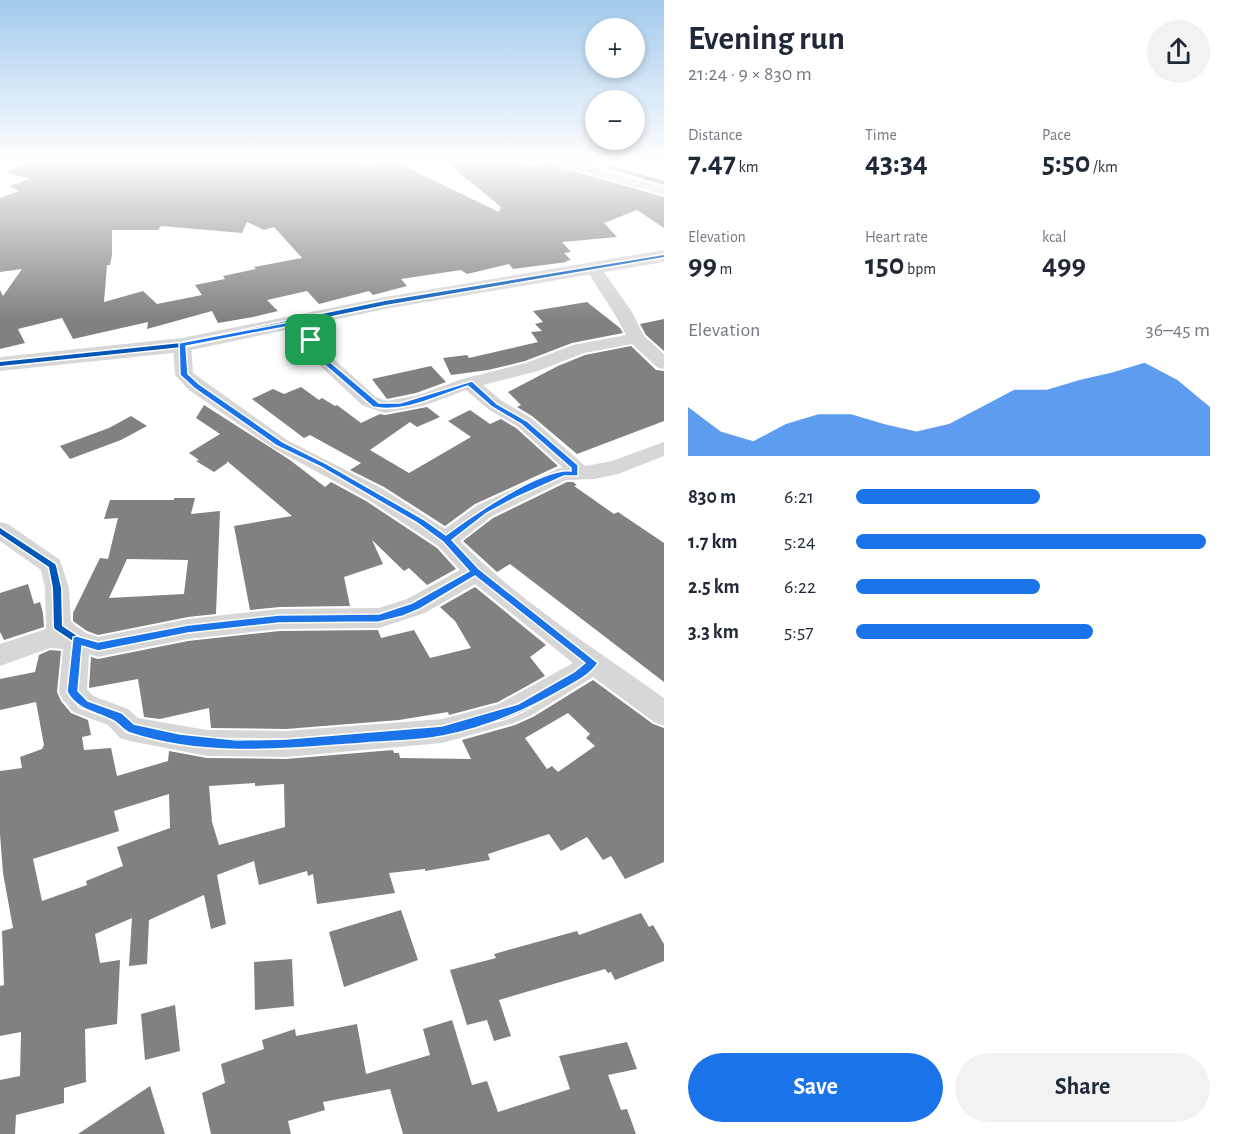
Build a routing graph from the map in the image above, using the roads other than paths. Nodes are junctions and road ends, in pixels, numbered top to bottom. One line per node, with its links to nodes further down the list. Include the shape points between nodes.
1 (664, 256): 2 (street)
2 (594, 268): 3 (street, via 385,303); 4 (street, via 624,312)
3 (310, 320): 5 (street); 8 (street, via 307,332 321,357 376,405 401,406)
4 (636, 338): 7 (street); 8 (street, via 579,349 532,367)
5 (182, 345): 6 (street); 12 (street, via 184,375 196,386 280,444 365,488)
6 (0, 364)
7 (664, 364)
8 (469, 383): 10 (street, via 524,422 575,467)
9 (664, 448): 10 (street, via 618,467)
10 (575, 474): 12 (street, via 563,473 512,496 484,511)
11 (0, 530): 14 (street, via 52,566 58,627)
12 (446, 540): 13 (street)
13 (476, 572): 14 (street, via 416,606 379,618 279,619 188,629 98,647); 16 (street)
14 (77, 640): 15 (street, via 49,638); 16 (street, via 73,692 84,704 118,717 130,729 237,745 442,731 522,707)
15 (0, 655)
16 (592, 663): 17 (street)
17 (664, 714)

